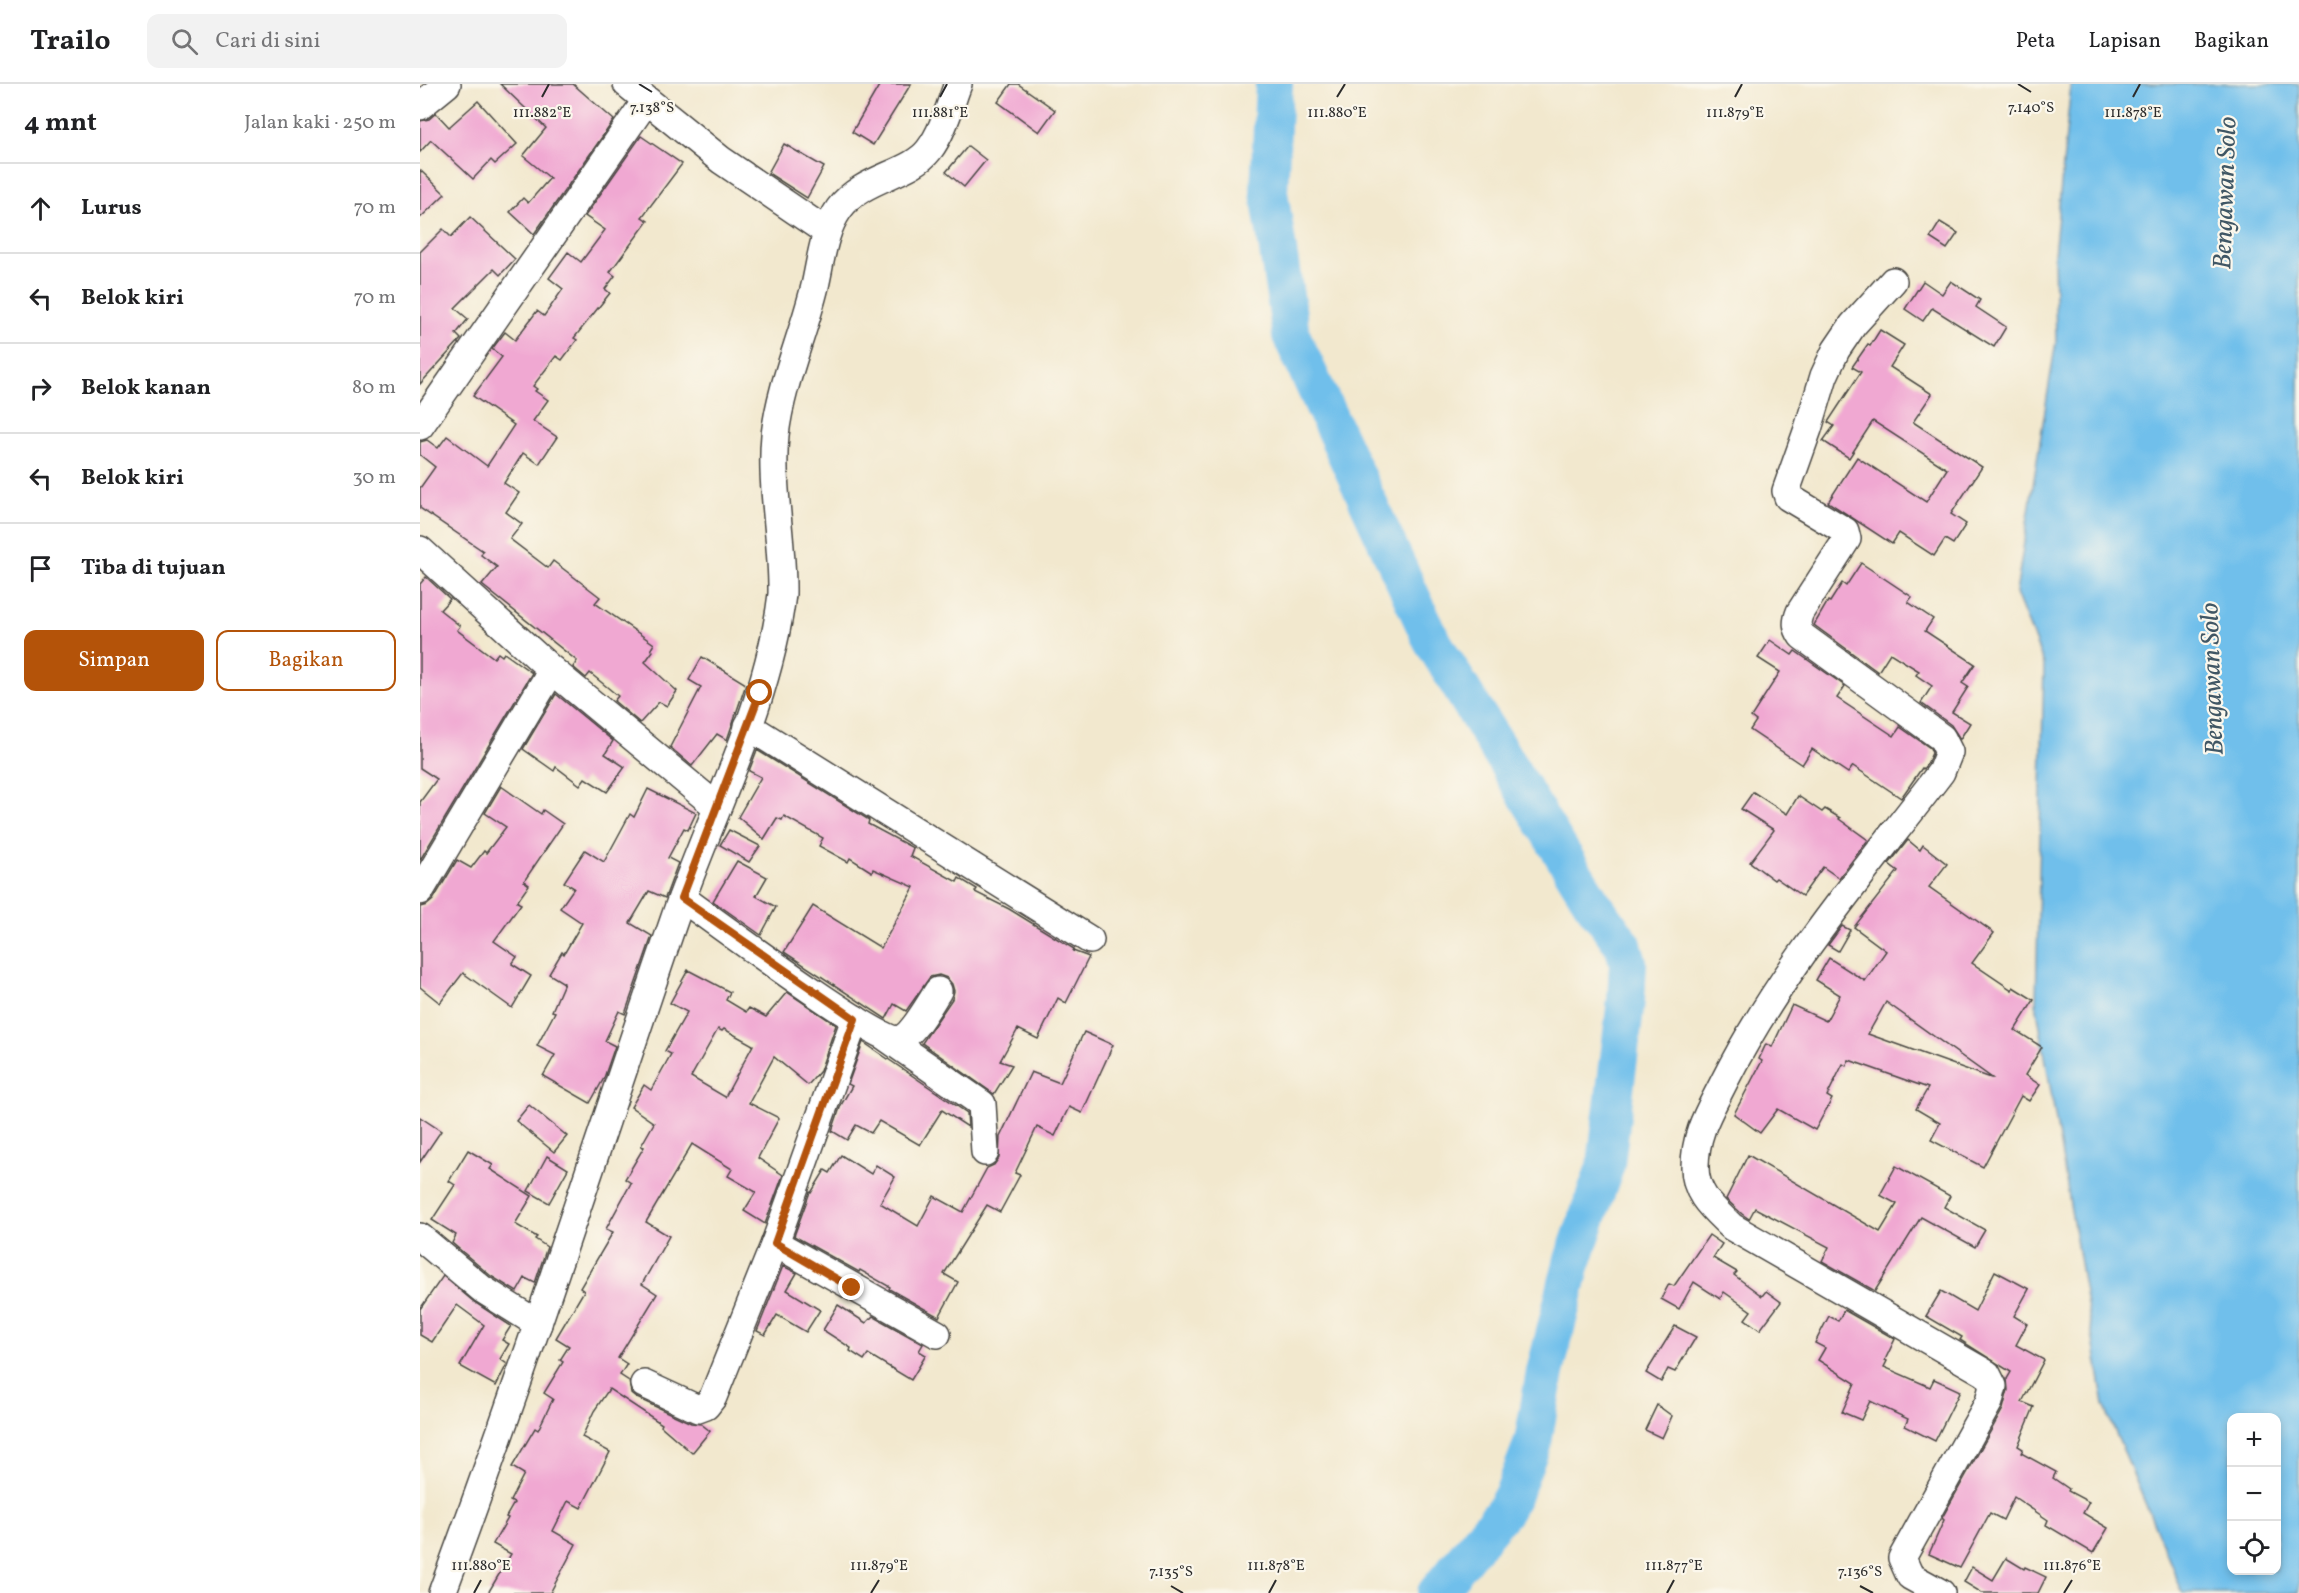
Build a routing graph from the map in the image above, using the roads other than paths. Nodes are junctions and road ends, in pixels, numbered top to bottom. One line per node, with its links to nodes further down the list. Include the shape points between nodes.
1 (958, 84): 3 (street, via 928,152 860,189 839,209)
2 (637, 93): 3 (street, via 722,160); 5 (street)
3 (827, 231): 8 (street, via 775,436 782,594 770,658)
4 (1893, 281): 23 (street, via 1836,350 1786,491 1788,497 1835,523 1845,531 1847,539 1800,612 1797,629 1942,738 1949,752 1941,772 1796,961 1746,1038 1698,1134 1695,1169 1703,1198 1732,1227 1987,1374 1993,1386 1989,1402 1902,1558 1910,1576)
5 (420, 426)
6 (420, 550): 7 (street)
7 (552, 669): 9 (street); 10 (street)
8 (748, 726): 9 (street); 12 (street)
9 (717, 807): 11 (street)
10 (420, 891)
11 (682, 898): 14 (street); 19 (street)
12 (1090, 940)
13 (938, 991): 15 (street, via 909,1034 898,1040)
14 (855, 1019): 15 (street); 18 (street)
15 (887, 1038): 16 (street, via 982,1104)
16 (985, 1152)
17 (420, 1237): 19 (street, via 482,1289)
18 (775, 1243): 20 (street); 21 (street, via 706,1406 698,1409)
19 (538, 1324): 22 (street)
20 (937, 1334)
21 (644, 1384)
22 (442, 1593)
23 (1941, 1593)

